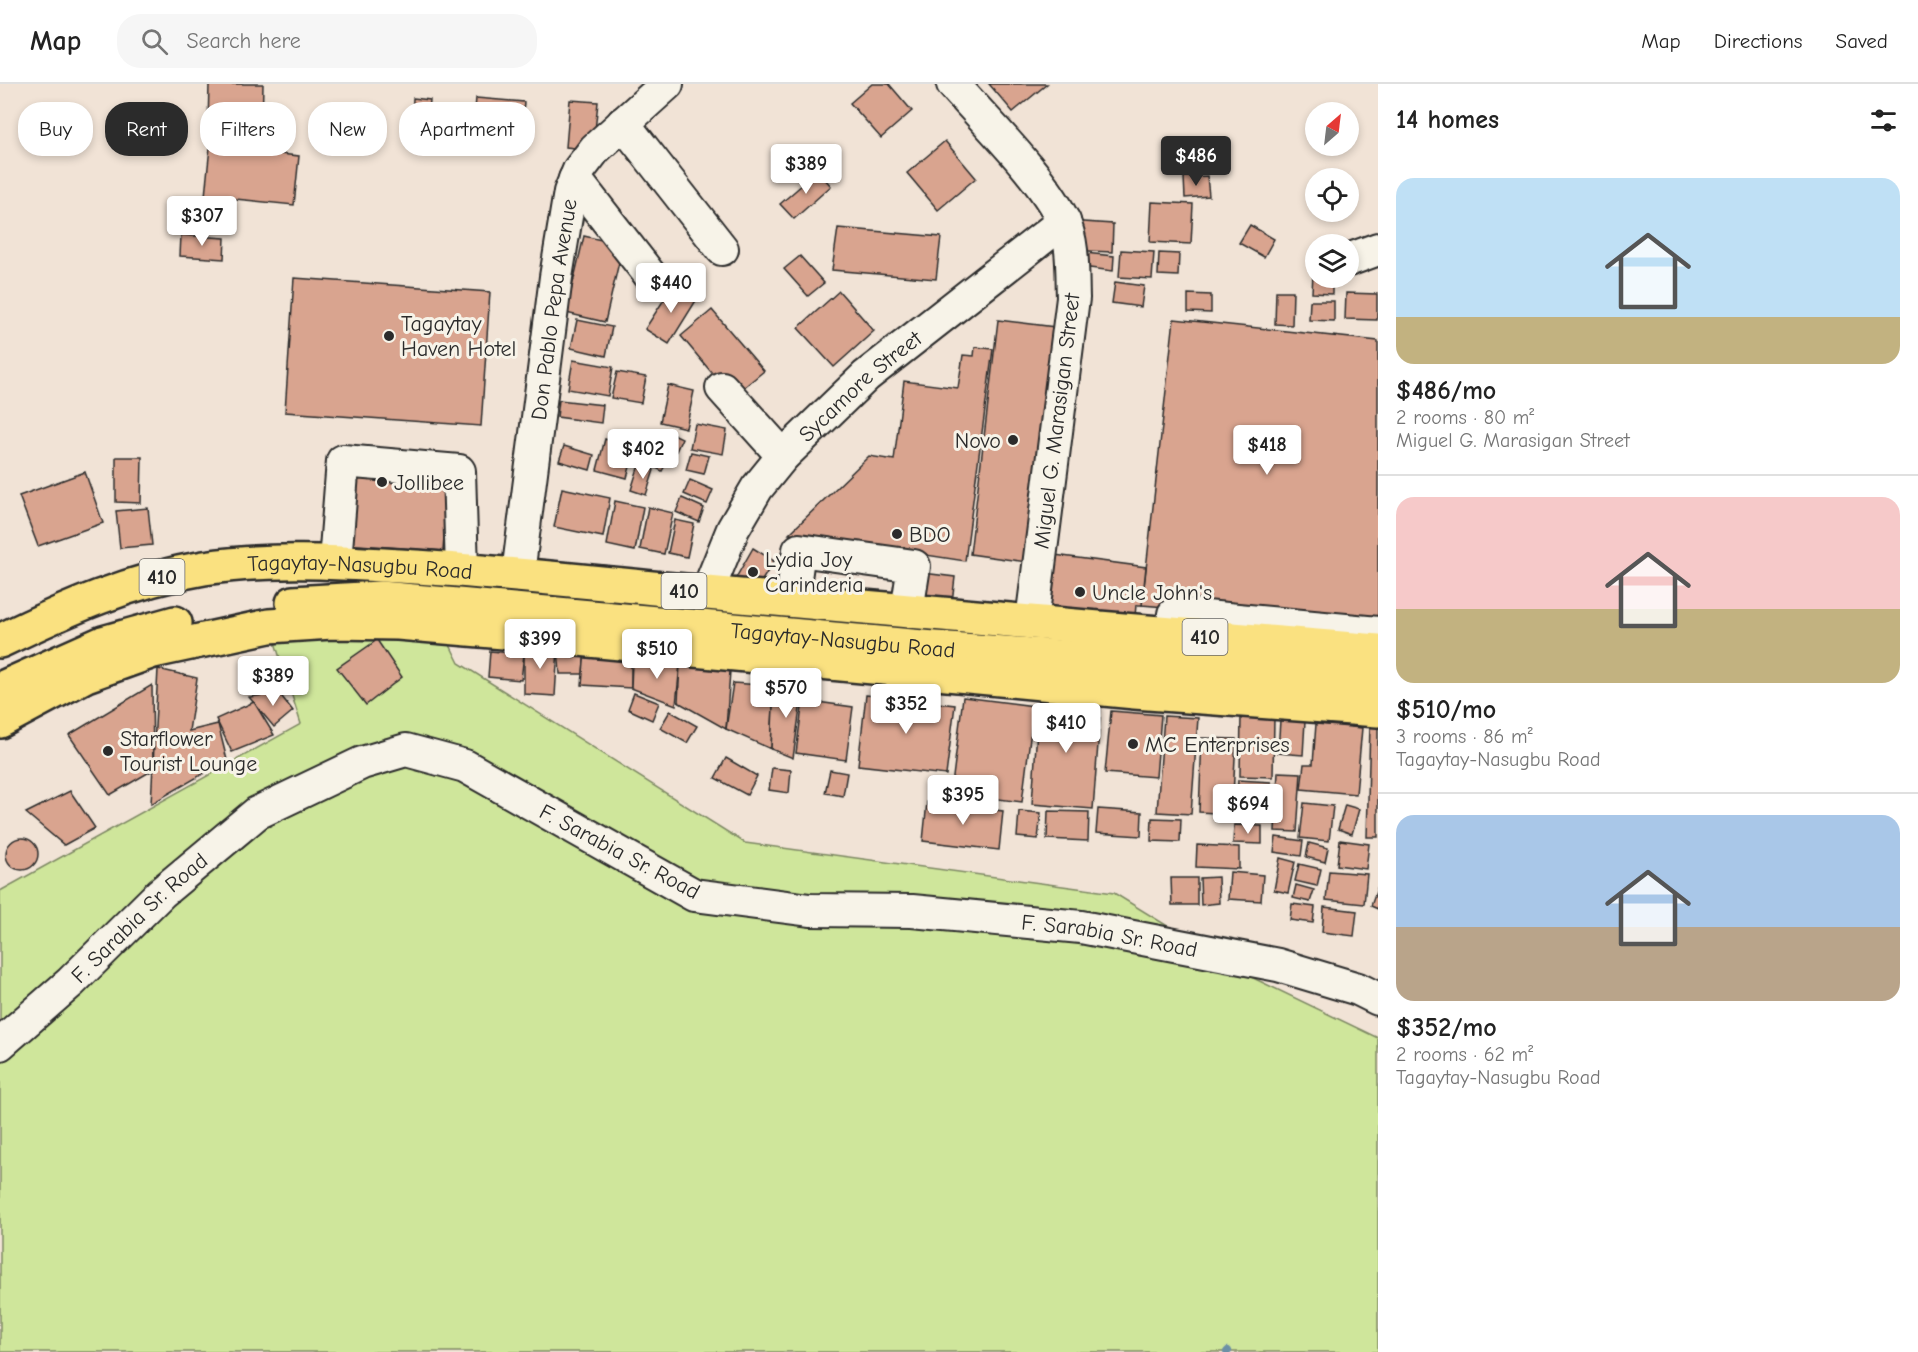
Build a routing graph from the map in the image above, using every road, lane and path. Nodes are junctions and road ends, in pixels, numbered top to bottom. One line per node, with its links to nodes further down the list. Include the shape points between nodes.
1 (667, 84): 3 (street, Don Pablo Pepa Avenue)
2 (953, 84): 5 (street, via 1033,176)
3 (623, 123): 4 (street, Don Pablo Pepa Avenue, via 586,159); 6 (street)
4 (575, 179): 9 (street); 14 (street, Don Pablo Pepa Avenue, via 564,221)
5 (1064, 221): 11 (street, Sycamore Street, via 866,376); 18 (street, Miguel G. Marasigan Street, via 1073,298)
6 (722, 249)
7 (1378, 249): 8 (street)
8 (1359, 256)
9 (653, 279)
10 (722, 388): 11 (street)
11 (783, 456): 15 (street, Sycamore Street, via 757,488 733,530)
12 (335, 562): 13 (main road, Tagaytay-Nasugbu Road / 410); 13 (street, via 343,461 459,471); 21 (main road, Tagaytay-Nasugbu Road / 410, via 270,561 205,568 147,580 75,605)
13 (462, 570): 14 (main road, Tagaytay-Nasugbu Road / 410)
14 (518, 574): 15 (main road, Tagaytay-Nasugbu Road / 410)
15 (707, 593): 16 (main road, Tagaytay-Nasugbu Road / 410)
16 (792, 600): 17 (main road, Tagaytay-Nasugbu Road / 410); 17 (street, via 799,550 914,566)
17 (907, 611): 18 (main road, Tagaytay-Nasugbu Road / 410)
18 (1032, 621): 20 (main road, Tagaytay-Nasugbu Road / 410)
19 (1378, 633): 20 (street, via 1174,614)
20 (1172, 635): 22 (main road, Tagaytay-Nasugbu Road / 410)
21 (0, 641)
22 (1378, 651)
23 (1378, 680): 24 (main road, Tagaytay-Nasugbu Road, via 934,648 380,598 270,605 145,630 74,654)
24 (0, 689)
25 (1378, 710): 26 (main road, Tagaytay-Nasugbu Road, via 1134,692 398,623 332,622 269,626 153,651 86,675)
26 (0, 722)
27 (1378, 999): 28 (street, F. Sarabia Sr. Road, via 1358,989 1278,965 1081,927 912,911 810,910 694,895 465,766 406,750 362,764 257,813 161,893 71,982)
28 (0, 1044)

